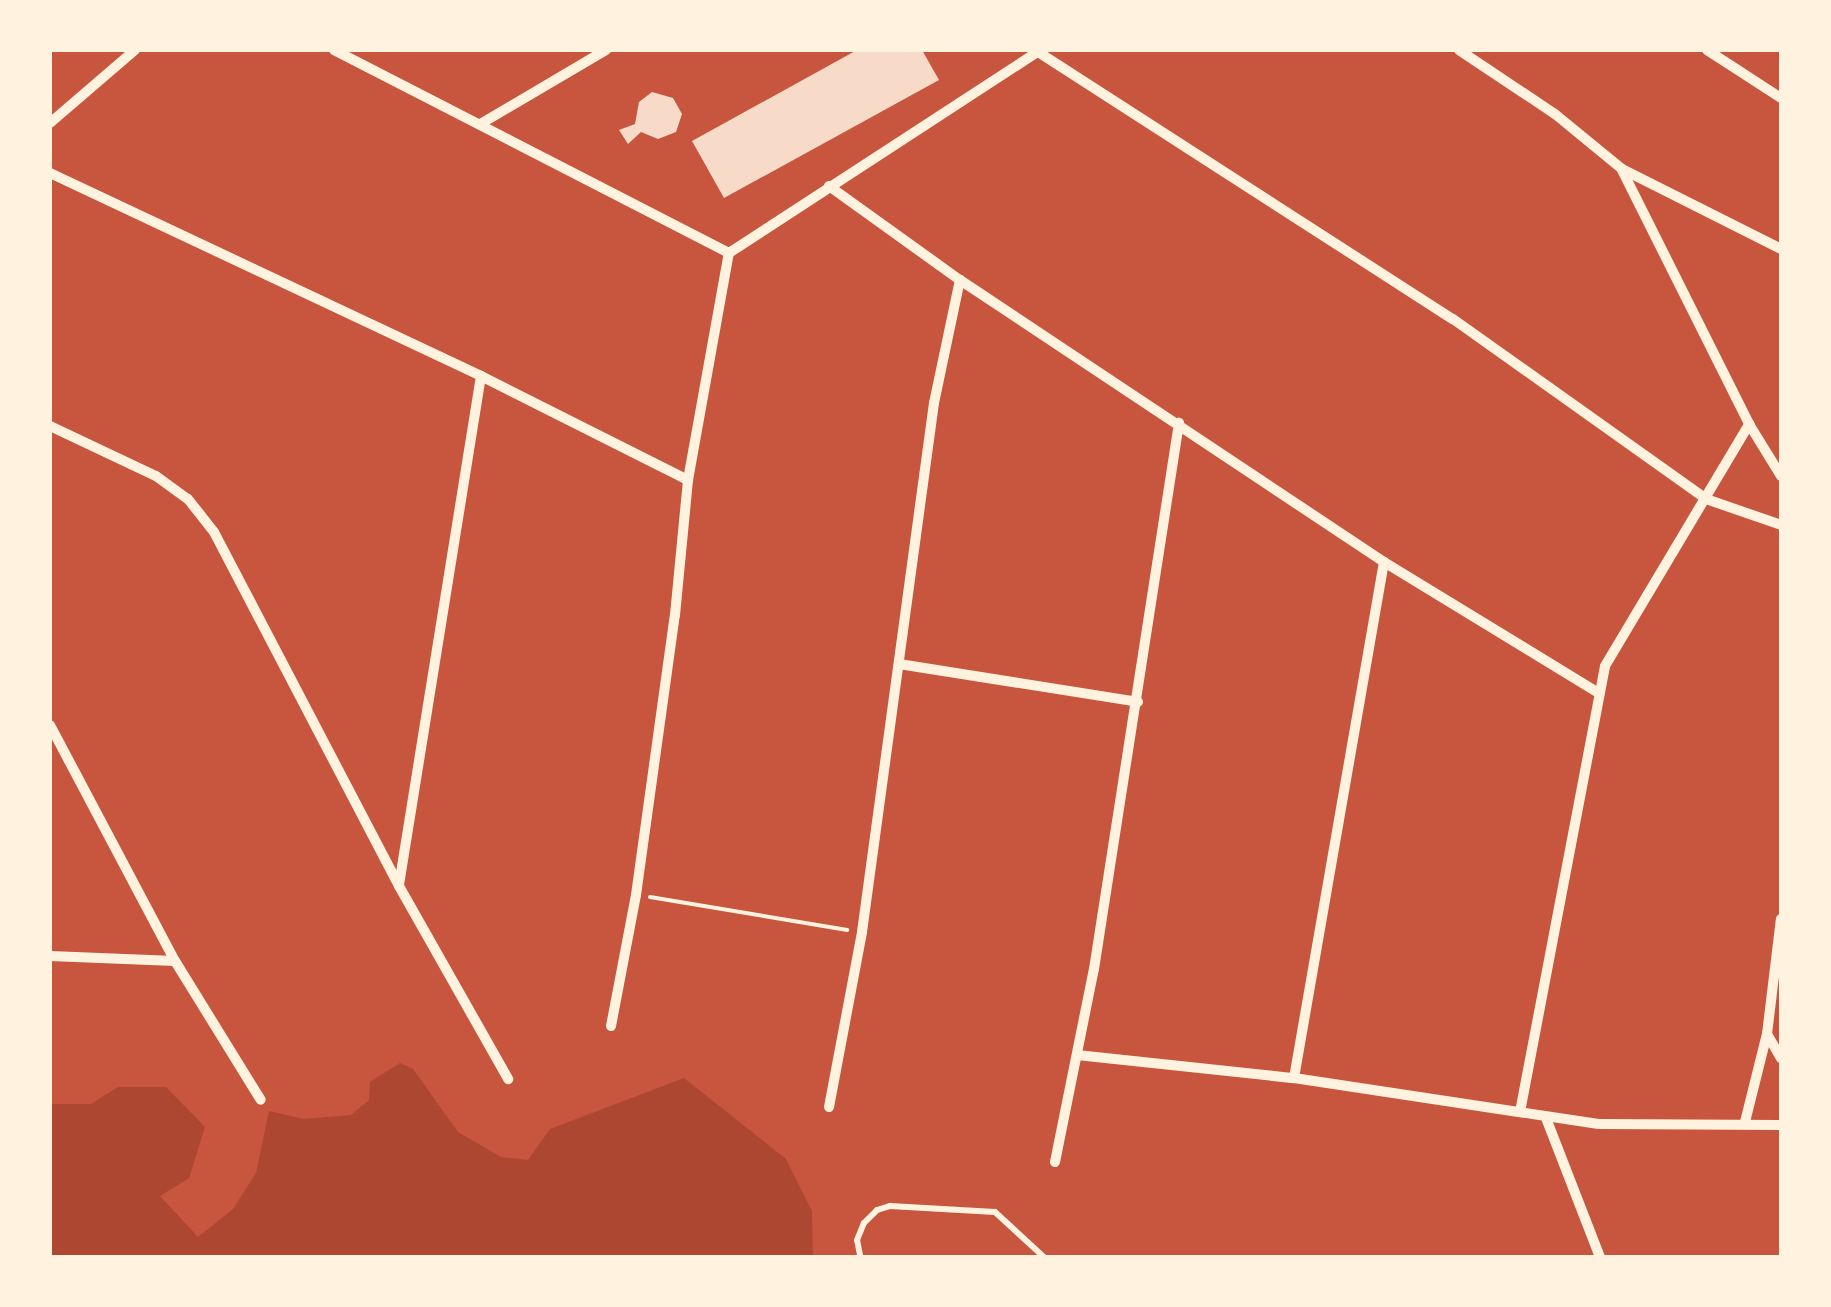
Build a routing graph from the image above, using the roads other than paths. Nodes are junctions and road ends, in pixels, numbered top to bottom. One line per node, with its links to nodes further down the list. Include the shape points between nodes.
1 (135, 50): 8 (street)
2 (334, 50): 9 (street)
3 (606, 50): 9 (street)
4 (1459, 50): 10 (street)
5 (1706, 50): 7 (street)
6 (1036, 51): 12 (street); 22 (street, via 1454,319)
7 (1781, 98)
8 (50, 123)
9 (482, 123): 14 (street)
10 (1622, 169): 13 (street); 18 (street)
11 (50, 173): 16 (street)
12 (828, 186): 14 (street); 15 (street)
13 (1781, 250)
14 (730, 252): 21 (street)
15 (960, 280): 17 (street); 25 (street, via 934,403)
16 (481, 376): 21 (street); 29 (street)
17 (1179, 423): 24 (street); 27 (street)
18 (1749, 424): 20 (street); 22 (street)
19 (50, 426): 29 (street, via 156,476 188,499 214,532)
20 (1781, 476)
21 (688, 480): 33 (street, via 636,895)
22 (1706, 499): 23 (street); 26 (street, via 1614,648)
23 (1781, 525)
24 (1384, 562): 26 (street); 37 (street)
25 (899, 664): 27 (street); 40 (street, via 862,932)
26 (1597, 692): 41 (street)
27 (1138, 702): 35 (street)
28 (50, 725): 32 (street)
29 (399, 886): 38 (street)
30 (1781, 919): 34 (street)
31 (50, 956): 32 (street)
32 (175, 961): 39 (street)
33 (610, 1026)
34 (1768, 1034): 36 (street); 43 (street)
35 (1077, 1055): 37 (street); 45 (street)
36 (1781, 1058)
37 (1294, 1078): 41 (street)
38 (508, 1079)
39 (261, 1100)
40 (829, 1107)
41 (1520, 1112): 42 (street)
42 (1546, 1118): 43 (street); 48 (street)
43 (1745, 1122): 44 (street)
44 (1781, 1125)
45 (1055, 1162)
46 (860, 1255): 47 (lane, via 864,1223 890,1206 995,1212)
47 (1044, 1257)
48 (1600, 1257)

